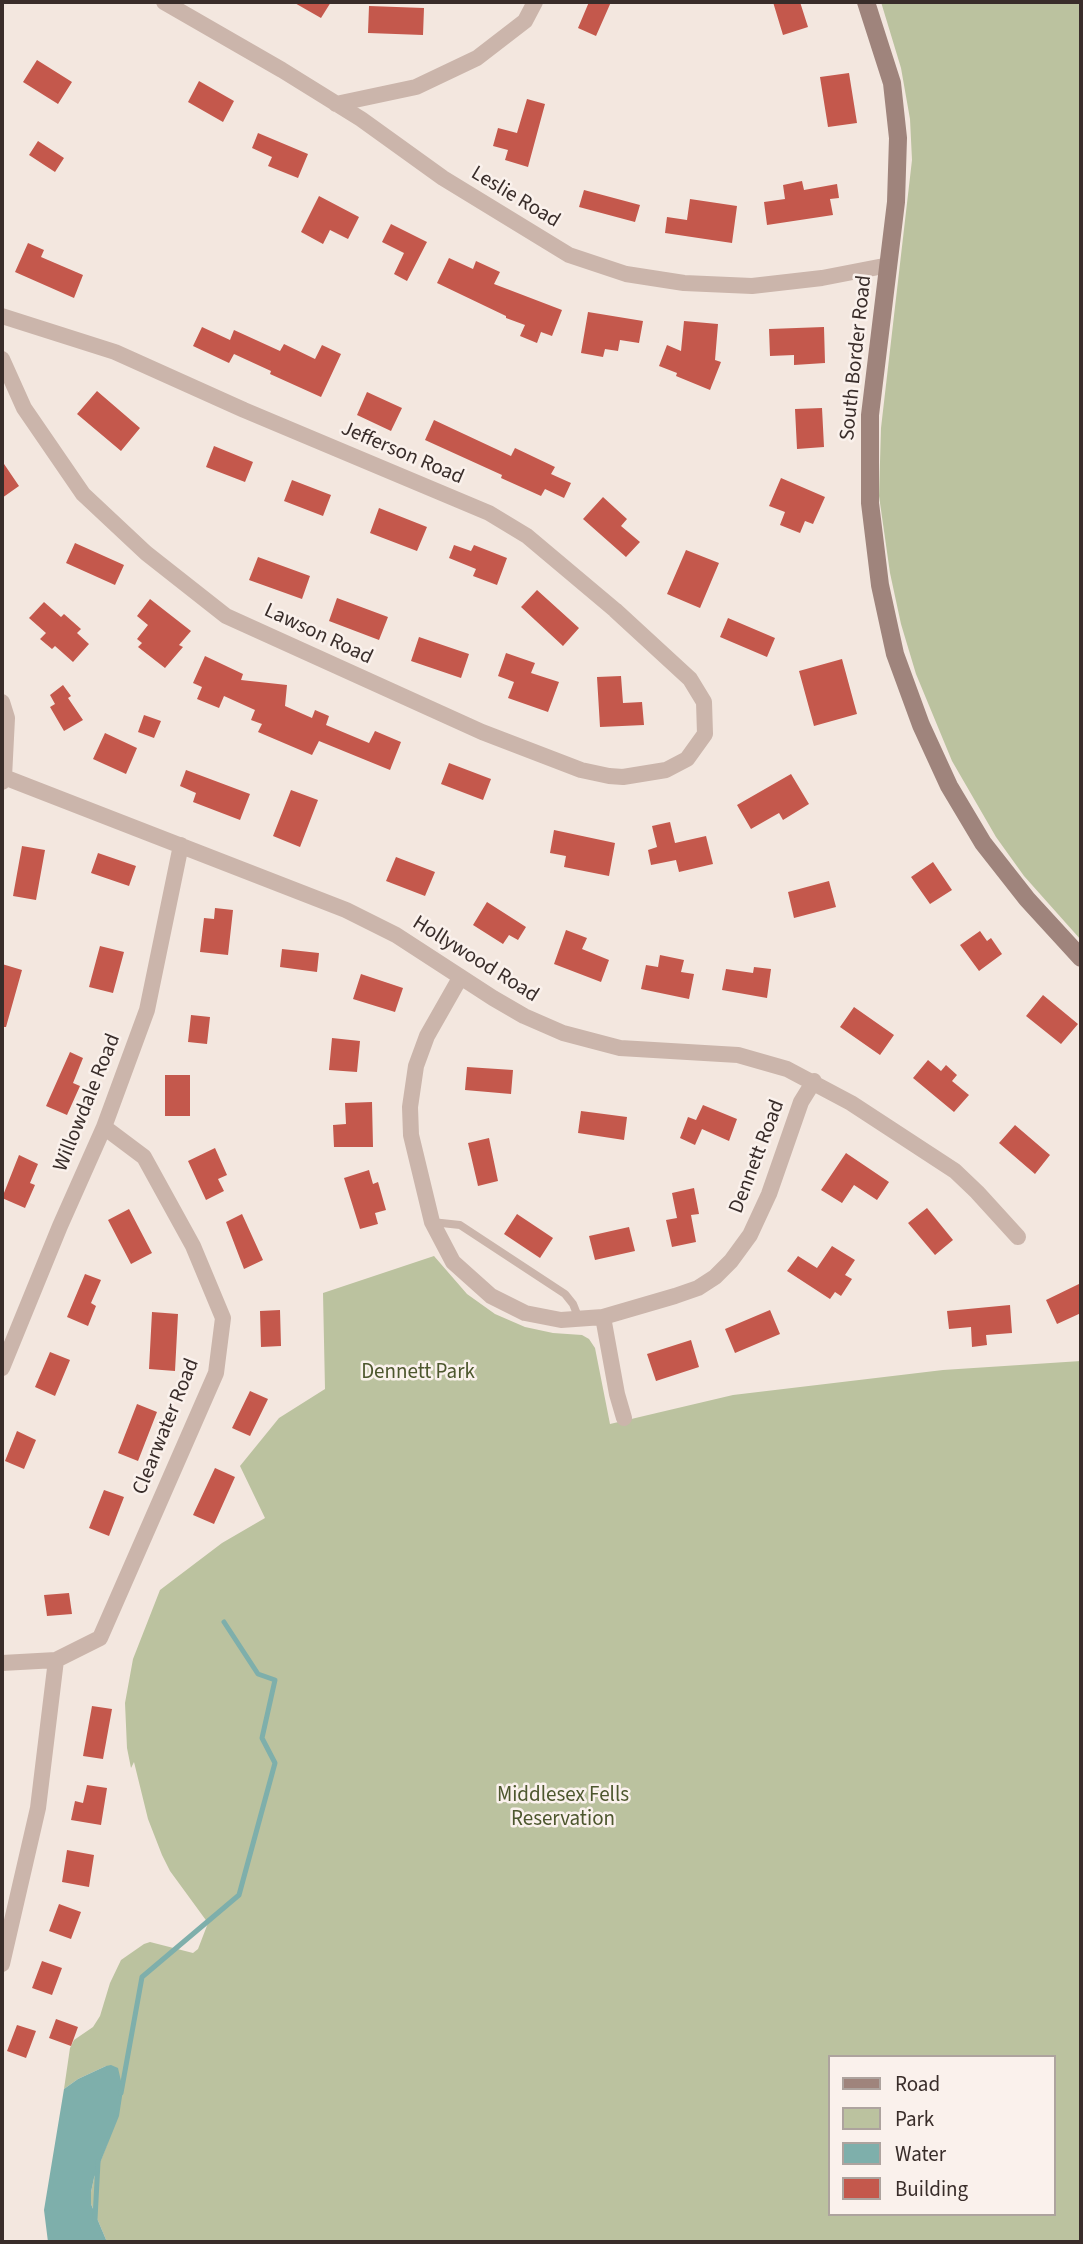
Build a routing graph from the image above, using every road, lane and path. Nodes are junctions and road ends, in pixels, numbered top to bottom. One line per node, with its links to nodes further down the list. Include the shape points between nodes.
1 (164, 2): 4 (street, Leslie Road)
2 (535, 2): 4 (street, via 525,21 477,58 416,87)
3 (866, 2): 5 (main road, South Border Road, via 892,83 898,138)
4 (336, 104): 5 (street, Leslie Road, via 443,178 569,255 626,274 752,286)
5 (889, 265): 12 (main road, South Border Road, via 870,415 870,503 880,585 895,654 949,786 983,843)
6 (2, 316): 9 (street, Jefferson Road, via 115,352 489,513 527,536 690,679 704,702)
7 (2, 359): 9 (street, Lawson Road, via 24,408 83,494 146,553 226,616 482,732 581,771 623,777 667,771 688,759)
8 (2, 702): 10 (street, via 8,718)
9 (705, 734)
10 (3, 779): 11 (street, Hollywood Road)
11 (181, 845): 13 (street, Hollywood Road, via 372,922); 15 (street, Willowdale Road, via 147,1010)
12 (1081, 958)
13 (460, 978): 14 (street, Hollywood Road, via 523,1016 575,1037 638,1050 738,1055); 16 (street, Dennett Road, via 423,1046 413,1076 411,1135)
14 (814, 1081): 17 (street, Hollywood Road, via 955,1171); 18 (street, Dennett Road, via 801,1102 760,1215 731,1261 698,1287)
15 (104, 1127): 20 (street, Willowdale Road); 22 (street, Clearwater Road, via 144,1157 193,1246 223,1318 216,1373 100,1639)
16 (432, 1222): 19 (lane, via 460,1225 565,1294); 19 (street, Dennett Road, via 453,1262 491,1296 536,1316)
17 (1018, 1237)
18 (603, 1317): 19 (street, Dennett Road); 21 (street)
19 (579, 1320)
20 (2, 1368)
21 (624, 1418)
22 (56, 1660): 23 (street); 25 (street, via 38,1808)
23 (2, 1663)
24 (2, 1894): 25 (street)
25 (19, 1895): 26 (street)
26 (2, 1964)

